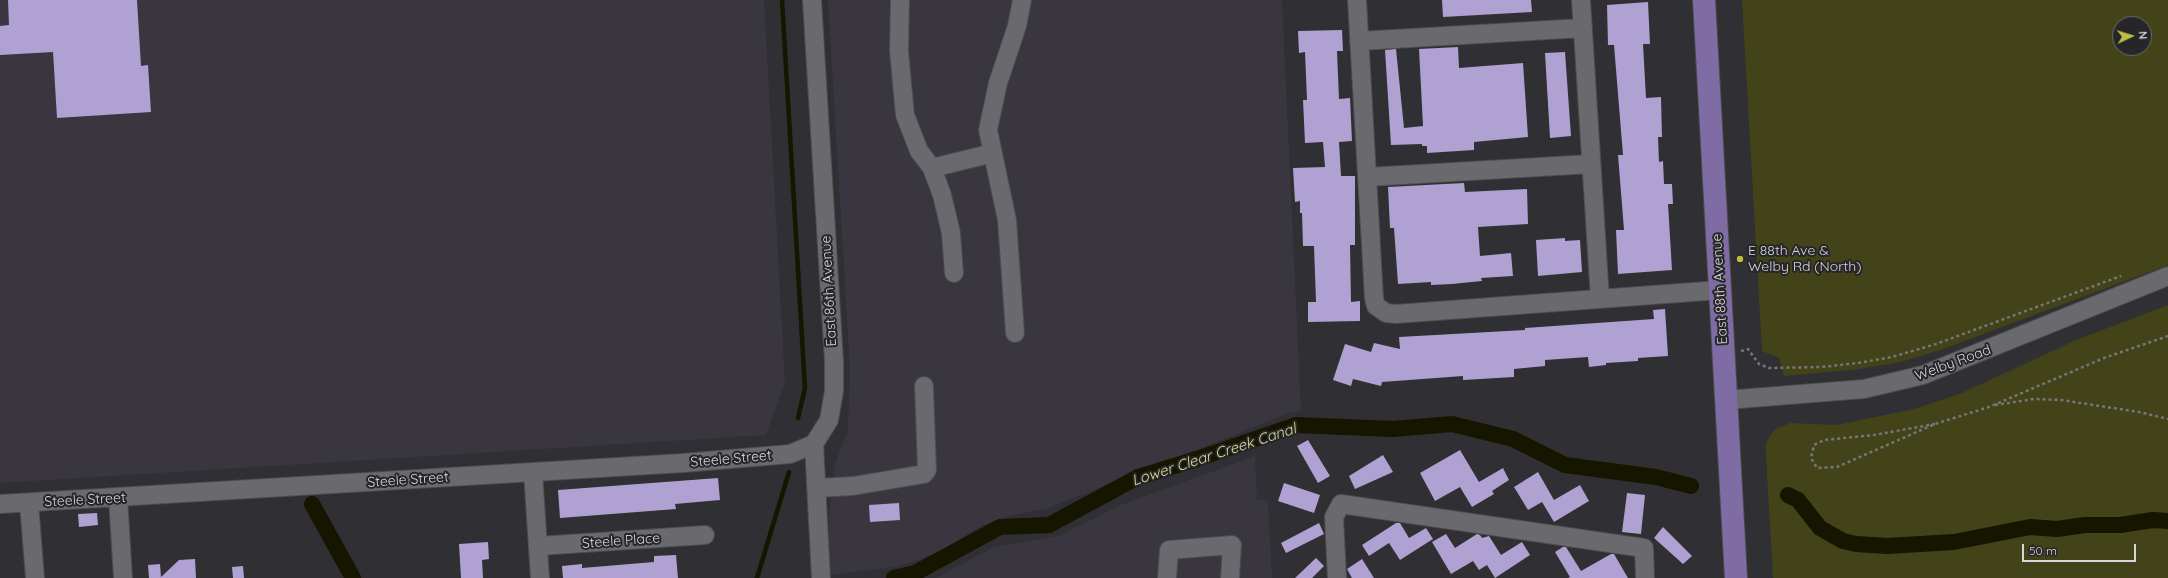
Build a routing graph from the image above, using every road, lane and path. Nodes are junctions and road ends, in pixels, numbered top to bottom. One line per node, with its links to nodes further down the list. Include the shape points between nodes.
1 (812, 0): 26 (street, East 86th Avenue, via 834,391 829,420)
2 (900, 0): 11 (street, via 899,51 905,116 919,151)
3 (1022, 0): 9 (street, via 1017,26 998,83 988,130)
4 (1357, 0): 8 (street)
5 (1581, 0): 7 (street)
6 (1704, 0): 16 (main road, East 88th Avenue)
7 (1583, 28): 8 (street); 10 (street)
8 (1359, 41): 12 (street)
9 (993, 153): 11 (street); 18 (street, via 1007,220)
10 (1592, 164): 12 (street); 17 (street)
11 (932, 168): 13 (street, via 942,195 951,233)
12 (1367, 177): 17 (street, via 1374,298 1376,306 1386,313)
13 (954, 273)
14 (2124, 275): 20 (path, via 1936,344 1878,359 1821,367 1768,368 1759,364 1748,349)
15 (2168, 276): 22 (street, Welby Road, via 1923,375 1864,389)
16 (1720, 290): 17 (street); 20 (main road, East 88th Avenue)
17 (1600, 299)
18 (1015, 333)
19 (2168, 336): 23 (path, via 2104,358)
20 (1723, 356): 22 (main road, East 88th Avenue)
21 (924, 386): 28 (street, via 927,470 924,474 853,486)
22 (1726, 400): 42 (main road, East 88th Avenue)
23 (1989, 407): 24 (path, via 2019,401 2061,400 2125,409); 25 (path)
24 (2168, 419)
25 (1935, 424): 25 (path, via 1874,435 1824,440 1814,445 1811,458 1817,468 1837,468)
26 (814, 444): 27 (street, Steele Street, via 790,454); 28 (street)
27 (533, 472): 29 (street, Steele Street); 33 (street)
28 (817, 488): 37 (street)
29 (118, 498): 30 (street, Steele Street); 35 (street)
30 (29, 502): 31 (street, Steele Street); 34 (street)
31 (0, 504)
32 (705, 535): 33 (street, Steele Place)
33 (538, 546): 36 (street)
34 (34, 578)
35 (123, 578)
36 (540, 578)
37 (821, 578)
38 (1166, 578): 39 (street, via 1169,550 1232,544)
39 (1230, 578)
40 (1337, 578): 41 (street, via 1334,517 1341,504 1644,548)
41 (1645, 578)
42 (1736, 578)

